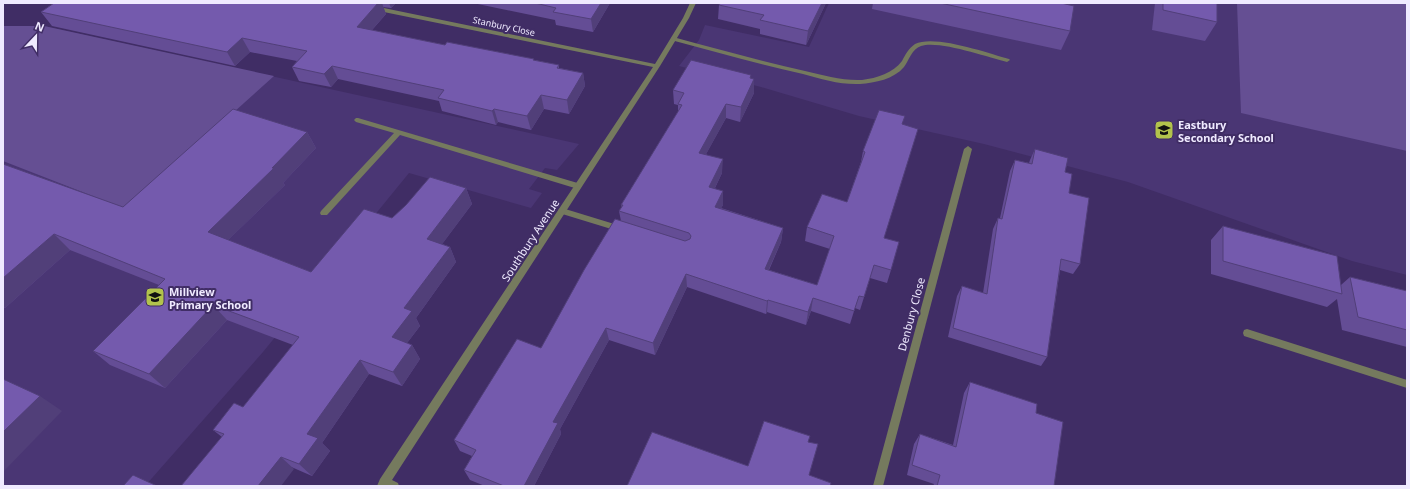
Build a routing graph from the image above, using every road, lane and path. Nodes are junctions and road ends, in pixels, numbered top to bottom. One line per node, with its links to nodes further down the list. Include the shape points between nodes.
1 (693, 3): 3 (street, Southbury Avenue)
2 (363, 6): 5 (street, Stanbury Close)
3 (673, 39): 4 (street, via 781,67 856,82 874,80 890,74 900,66 911,50 925,43 938,43); 5 (street, Southbury Avenue)
4 (1007, 60)
5 (657, 66): 9 (street, Southbury Avenue)
6 (358, 120): 7 (street)
7 (399, 132): 9 (street); 11 (street)
8 (968, 149): 17 (street, Denbury Close)
9 (578, 186): 10 (street, Southbury Avenue)
10 (562, 211): 12 (street); 15 (street, Southbury Avenue)
11 (324, 213)
12 (628, 232)
13 (1248, 333): 14 (street)
14 (1407, 384)
15 (383, 484): 16 (street)
16 (394, 486)
17 (878, 486)

